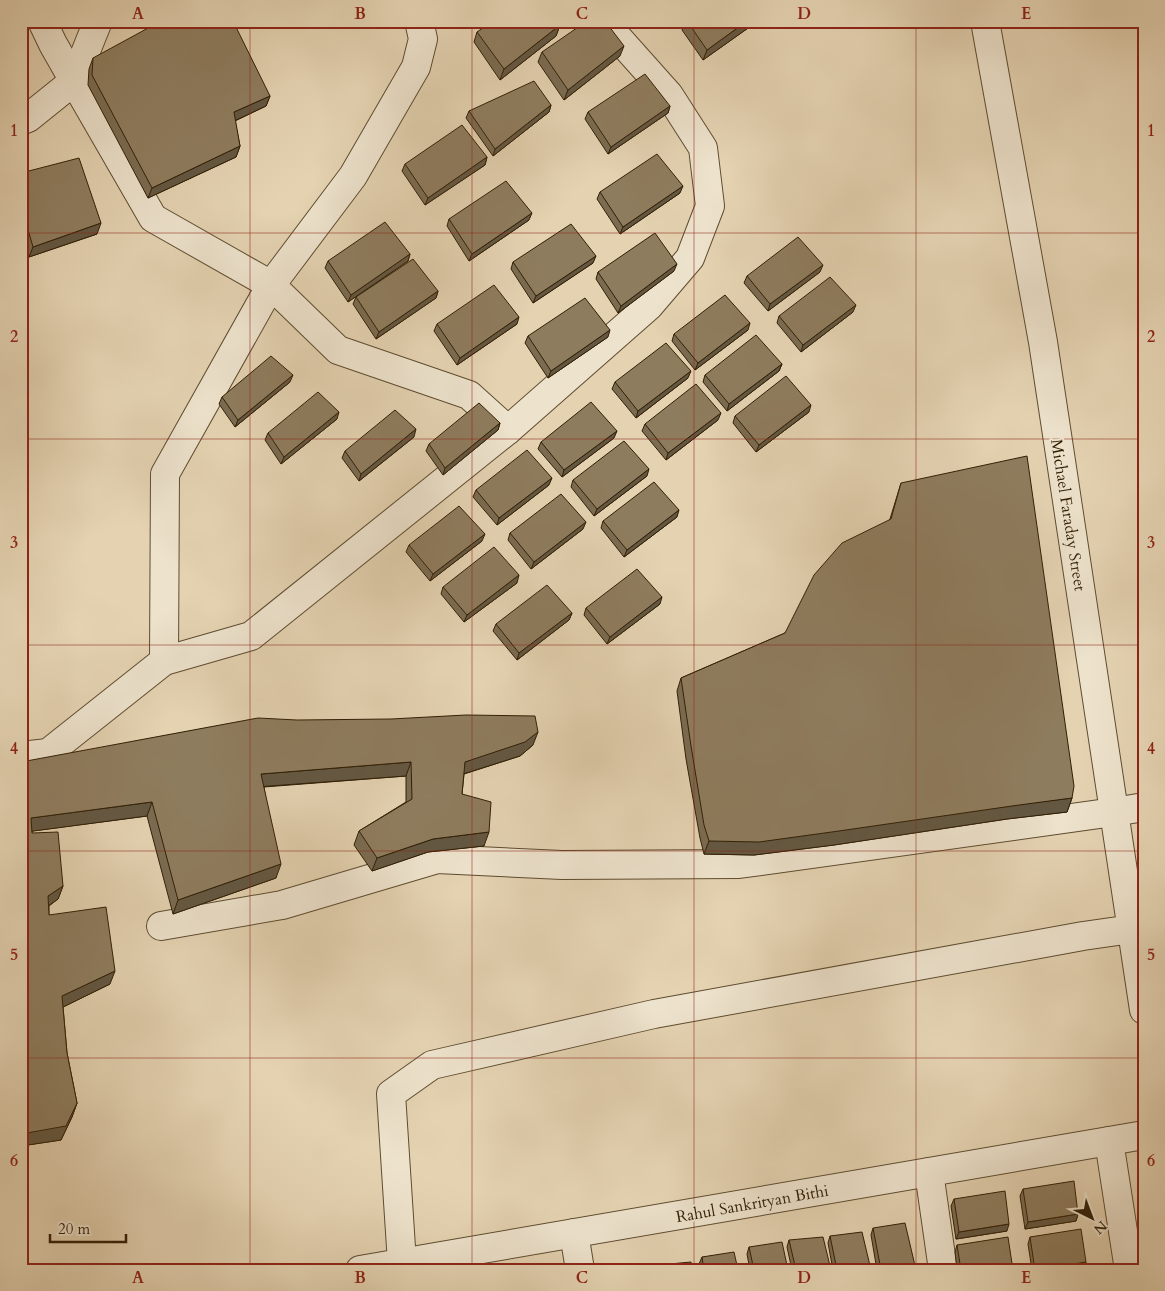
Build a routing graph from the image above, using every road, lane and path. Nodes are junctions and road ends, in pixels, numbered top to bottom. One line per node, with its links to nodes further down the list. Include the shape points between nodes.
1 (42, 21): 6 (street)
2 (98, 21): 6 (street)
3 (419, 21): 8 (street, via 423,39 416,67 353,176)
4 (603, 21): 9 (street, via 669,95 703,148 710,206 690,258 649,306)
5 (985, 21): 13 (street, Michael Faraday Street, via 1042,342)
6 (74, 81): 7 (street); 8 (street, via 153,218)
7 (21, 121)
8 (271, 285): 9 (street, via 338,350 469,395); 10 (street, via 165,474)
9 (508, 430): 10 (street, via 251,636)
10 (164, 661): 11 (street, via 48,753)
11 (21, 756)
12 (1144, 807): 13 (street)
13 (1114, 812): 14 (street, via 739,864 562,865 437,859 282,905); 15 (street, Michael Faraday Street)
14 (161, 926)
15 (1132, 929): 16 (street, Michael Faraday Street); 21 (street, via 654,1014 432,1065 391,1094)
16 (1144, 1010)
17 (1144, 1135): 18 (street, Rahul Sankrityan Bithi)
18 (1109, 1141): 19 (street, Rahul Sankrityan Bithi); 25 (street)
19 (929, 1172): 20 (street, Rahul Sankrityan Bithi); 24 (street)
20 (574, 1233): 21 (street, Rahul Sankrityan Bithi); 23 (street)
21 (402, 1263): 22 (street, Rahul Sankrityan Bithi)
22 (360, 1270)
23 (580, 1270)
24 (943, 1270)
25 (1129, 1270)

